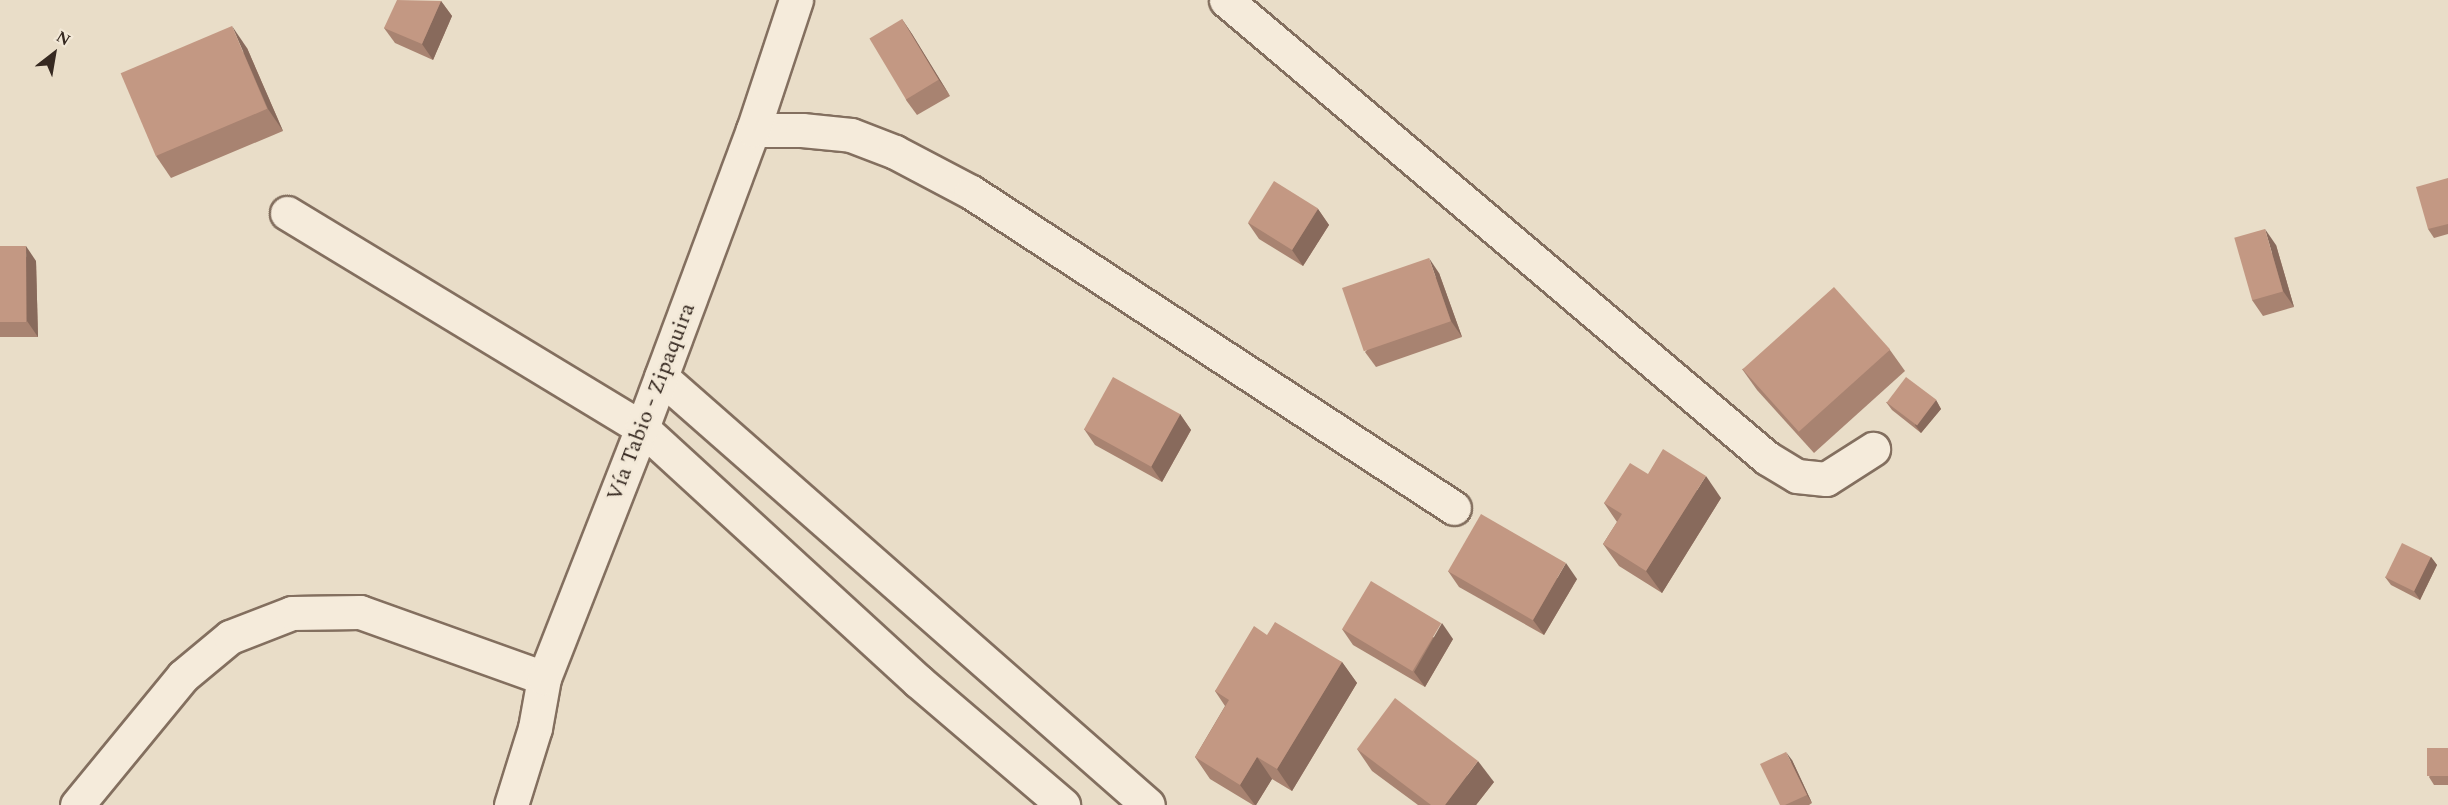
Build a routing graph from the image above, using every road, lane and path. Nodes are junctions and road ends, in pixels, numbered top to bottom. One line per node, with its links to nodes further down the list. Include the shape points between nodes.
1 (796, 0): 3 (street, Vía Tabio - Zipaquira)
2 (1226, 0): 7 (street, via 1767,458 1797,476 1826,479)
3 (753, 130): 5 (street, Vía Tabio - Zipaquira); 8 (street, via 851,135 895,152 971,192)
4 (287, 213): 6 (street)
5 (661, 377): 6 (street, Vía Tabio - Zipaquira); 13 (street)
6 (642, 428): 9 (street, Vía Tabio - Zipaquira); 12 (street, via 918,681)
7 (1873, 449)
8 (1454, 508)
9 (544, 678): 10 (street, via 360,612 292,613 230,637 183,675); 11 (street, Vía Tabio - Zipaquira, via 535,729)
10 (77, 805)
11 (511, 805)
12 (1063, 805)
13 (1148, 805)

